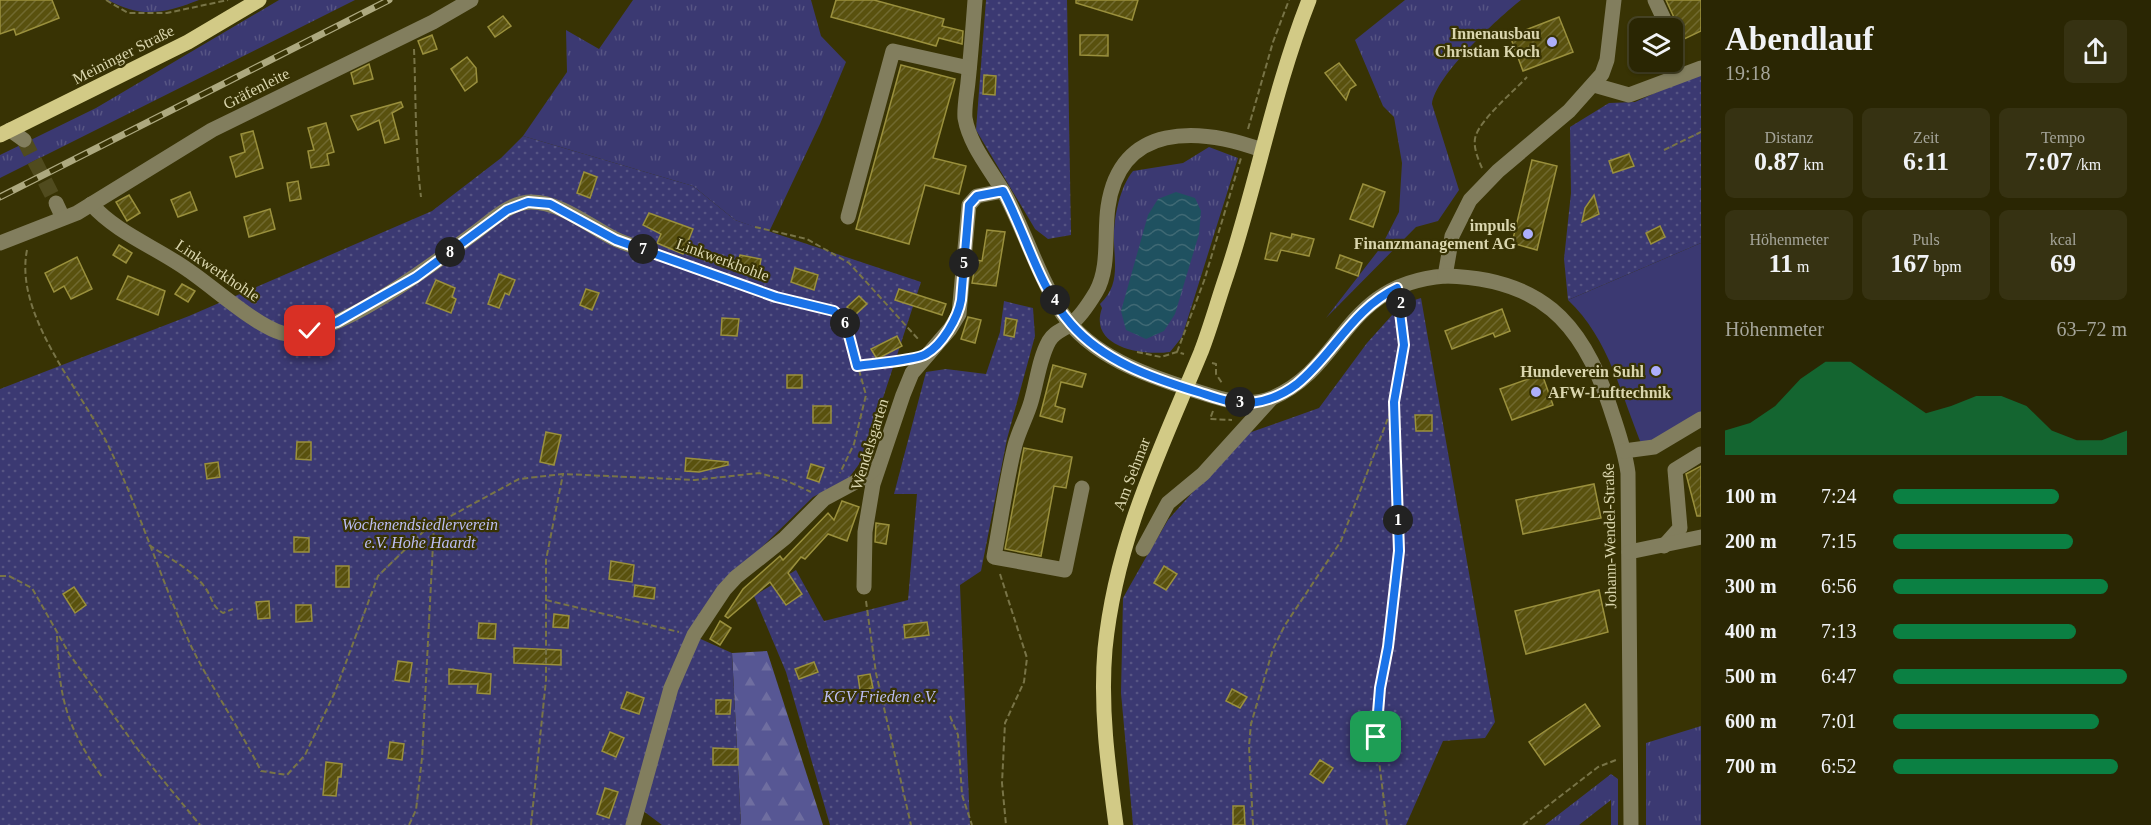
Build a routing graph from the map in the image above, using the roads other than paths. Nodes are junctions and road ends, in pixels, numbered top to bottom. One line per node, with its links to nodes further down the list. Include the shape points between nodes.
1 (258, 0): 11 (main road, Meininger Straße, via 188,42)
2 (471, 0): 16 (street, Gräfenleite, via 212,130)
3 (975, 0): 8 (street, Johann-Wendel-Straße)
4 (1309, 0): 13 (main road, Am Sehmar, via 1280,79)
5 (1655, 0): 7 (street)
6 (1610, 2): 10 (street, via 1606,66)
7 (1664, 18)
8 (969, 68): 14 (street, Johann-Wendel-Straße, via 965,116 970,137); 17 (street, via 893,51)
9 (1701, 68): 10 (street, via 1629,95)
10 (1594, 85): 21 (street, via 1569,111 1483,173 1457,221)
11 (5, 133): 12 (street)
12 (24, 140)
13 (1262, 150): 22 (street, via 1221,138 1176,134 1132,154 1112,185 1101,280); 23 (main road, Am Sehmar, via 1245,219)
14 (1003, 191): 22 (street, Johann-Wendel-Straße, via 1052,294); 28 (street, Wendelsgarten, via 971,201 959,314 912,373)
15 (56, 203): 18 (street)
16 (91, 204): 18 (street, Gräfenleite); 20 (street, Linkwerkhohle, via 118,228 186,268 269,327 291,334 337,322 416,277 507,210 528,202 550,204 616,240)
17 (848, 217)
18 (63, 218): 19 (street, Gräfenleite)
19 (0, 243)
20 (651, 252)
21 (1445, 276): 24 (street, Johann-Wendel-Straße, via 1423,278 1381,295 1296,384); 26 (street, Johann-Wendel-Straße, via 1477,276 1512,286 1568,323 1599,373)
22 (1071, 324): 23 (street, Johann-Wendel-Straße, via 1088,342 1119,361); 29 (street, via 1050,339 1044,353 1016,444 994,557 1065,570)
23 (1185, 388): 24 (street, Johann-Wendel-Straße, via 1224,400 1249,403); 36 (main road, Am Sehmar, via 1137,505 1110,616 1104,721)
24 (1271, 399): 32 (street, via 1203,474 1168,502)
25 (1701, 419): 26 (street, via 1654,447)
26 (1624, 451): 33 (street, Johann-Wendel-Straße)
27 (1701, 454): 31 (street, via 1675,470 1680,528)
28 (879, 465): 34 (street, Wendelsgarten, via 865,532); 35 (street, via 827,497 785,538 736,577 694,635 671,688)
29 (1082, 488)
30 (1701, 537): 31 (street)
31 (1664, 546): 33 (street)
32 (1143, 549)
33 (1629, 552): 37 (street, Johann-Wendel-Straße)
34 (864, 587)
35 (633, 825)
36 (1116, 825)
37 (1630, 825)

